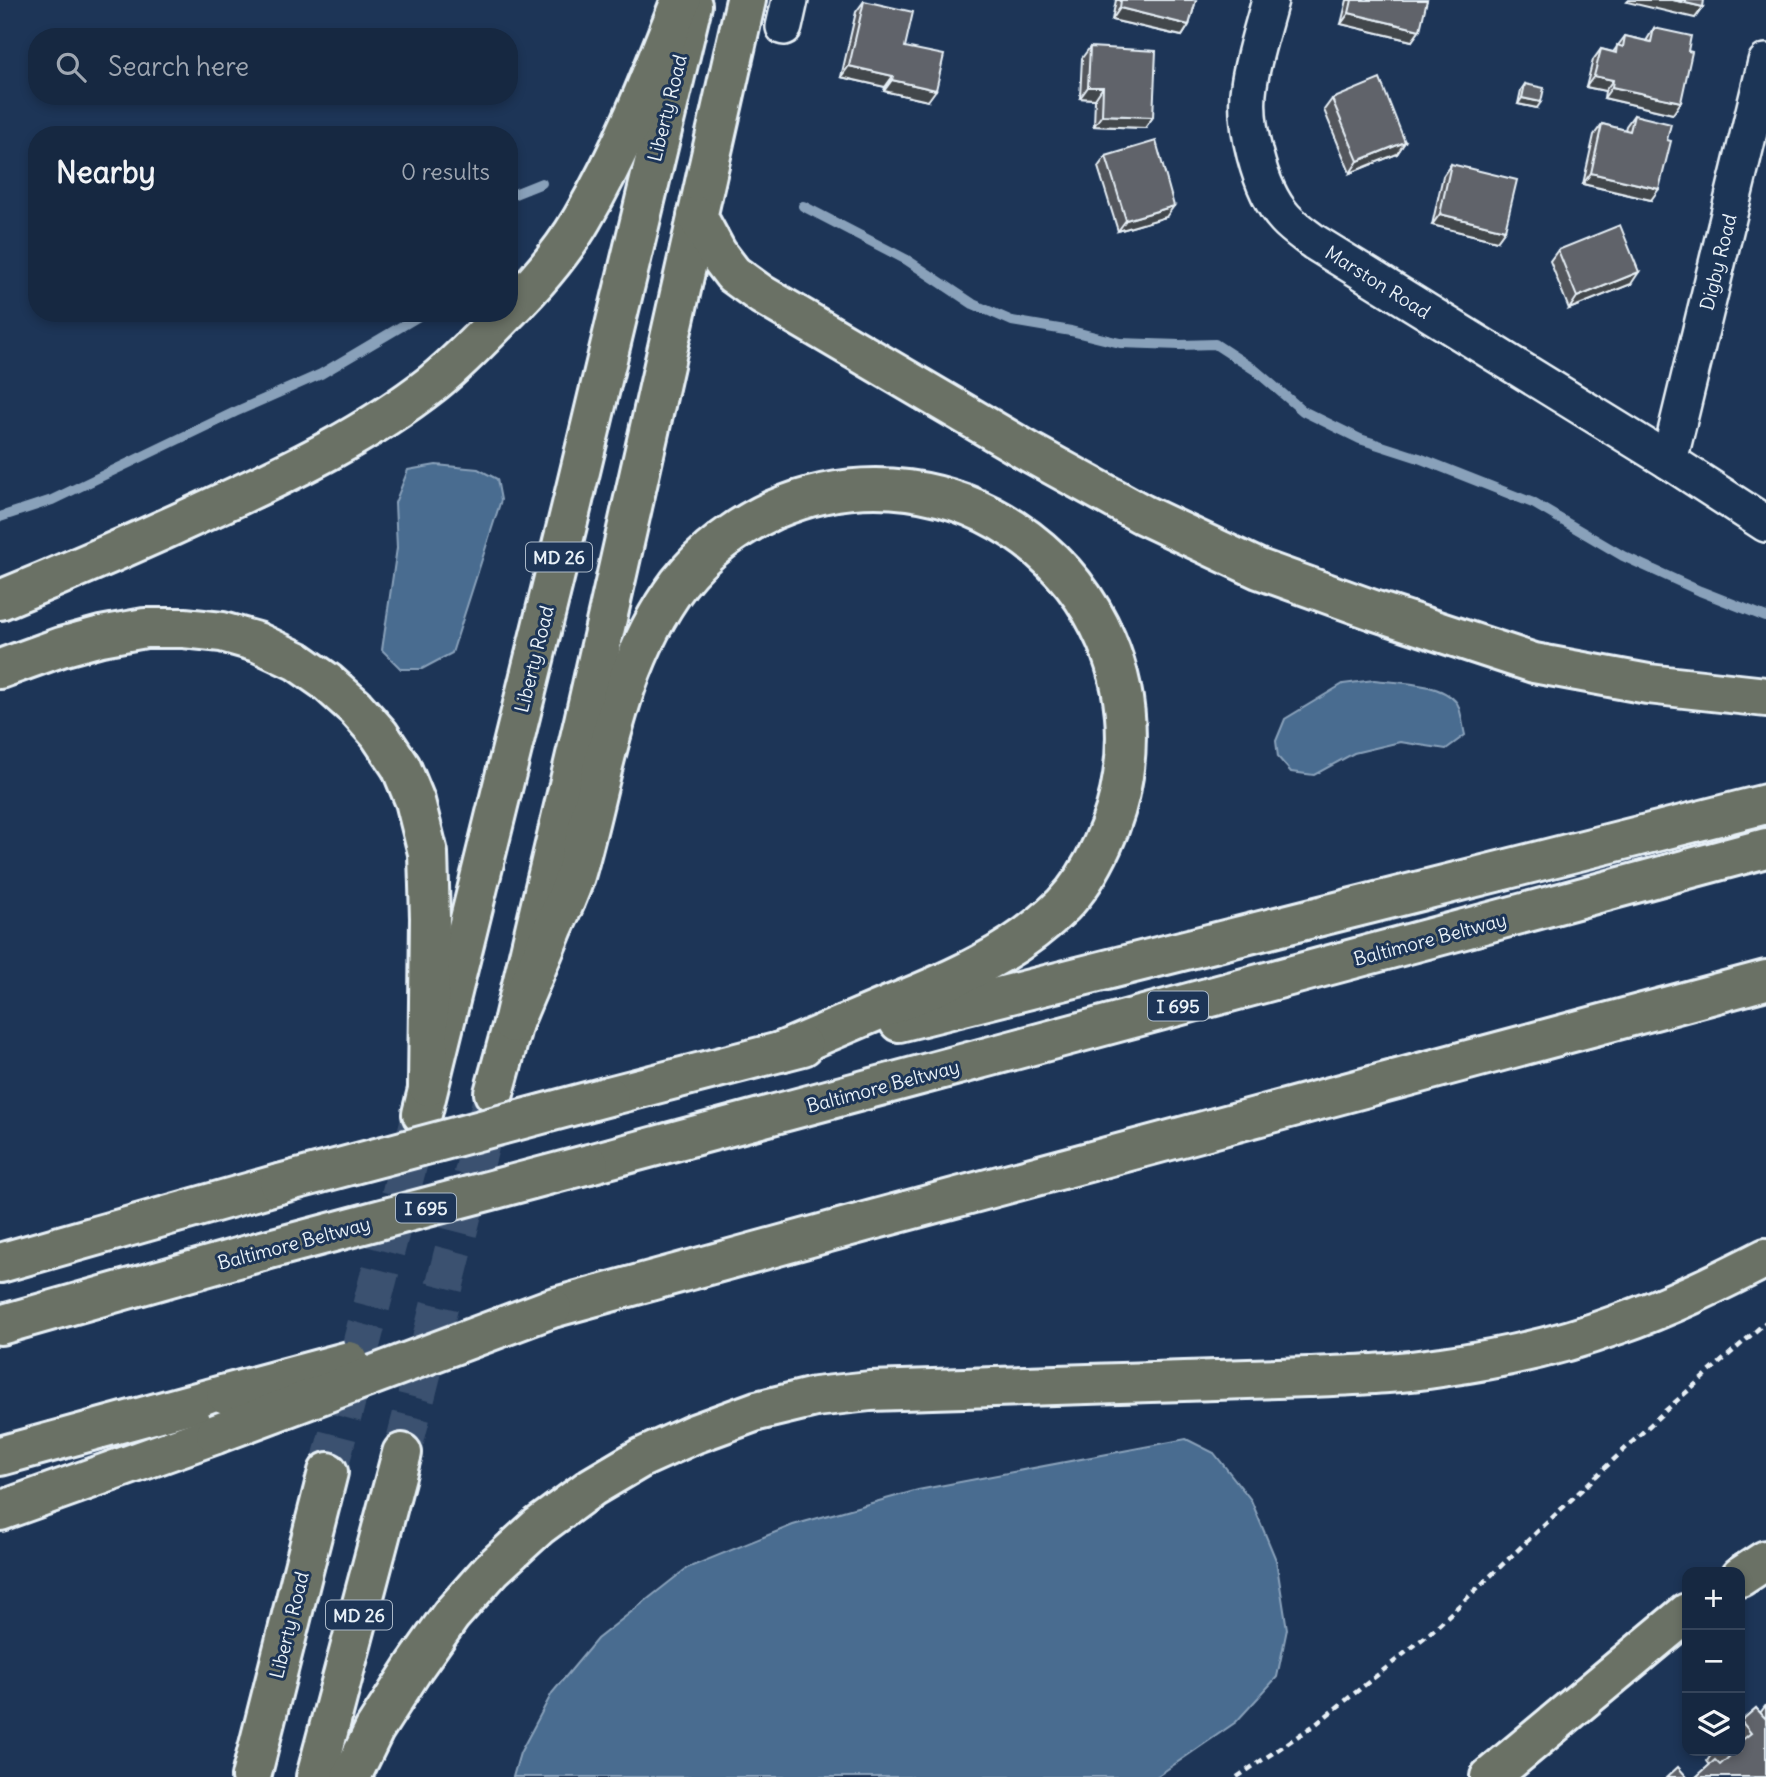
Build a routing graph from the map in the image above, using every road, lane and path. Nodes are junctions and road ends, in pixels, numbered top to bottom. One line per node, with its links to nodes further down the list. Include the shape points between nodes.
1 (681, 0): 7 (main road, via 644,95 582,220)
2 (693, 0): 12 (main road, Liberty Road / MD 26, via 425,1100 428,853 401,767 355,706 297,661 257,642 184,628 145,628 101,636)
3 (746, 0): 6 (main road, MD 26)
4 (1270, 0): 9 (street, Marston Road, via 1248,86 1249,126 1256,163 1284,218 1314,242)
5 (1766, 62): 9 (street, Digby Road)
6 (697, 216): 13 (main road, via 733,274 762,295 1031,453 1142,514 1259,569 1534,663 1648,684); 17 (main road, MD 26)
7 (518, 302)
8 (497, 322): 11 (main road, via 434,382 335,447 86,566)
9 (1669, 461): 10 (street, Marston Road)
10 (1766, 524)
11 (0, 600)
12 (0, 669)
13 (1766, 697)
14 (1766, 804): 18 (main road)
15 (1766, 848): 26 (main road, Baltimore Beltway / I 695, bridge)
16 (1766, 980): 24 (main road)
17 (513, 1023): 18 (main road, via 574,879 615,716 646,637 680,582 737,530 794,501 861,488 930,494 1004,523 1064,572 1087,604 1119,675 1126,757 1120,796 1091,867 1040,926 973,969); 19 (main road, MD 26)
18 (780, 1052): 21 (main road, bridge)
19 (494, 1093)
20 (0, 1238): 21 (main road)
21 (54, 1247): 23 (main road)
22 (1766, 1258): 36 (main road, via 1614,1326 1552,1345 1440,1367 1308,1377 870,1391 792,1402 707,1429 642,1458 593,1487 539,1526 492,1569 451,1615 415,1667 374,1730)
23 (0, 1263)
24 (552, 1308): 28 (main road, bridge); 30 (main road, bridge)
25 (1766, 1322): 37 (path, via 1430,1633 1315,1724)
26 (0, 1325)
27 (402, 1453): 35 (main road, MD 26)
28 (0, 1456)
29 (328, 1472): 34 (main road, Liberty Road)
30 (0, 1511)
31 (1766, 1560): 32 (main road)
32 (1745, 1574)
33 (1682, 1617): 38 (main road)
34 (251, 1777)
35 (316, 1777)
36 (351, 1777)
37 (1237, 1777)
38 (1490, 1777)

